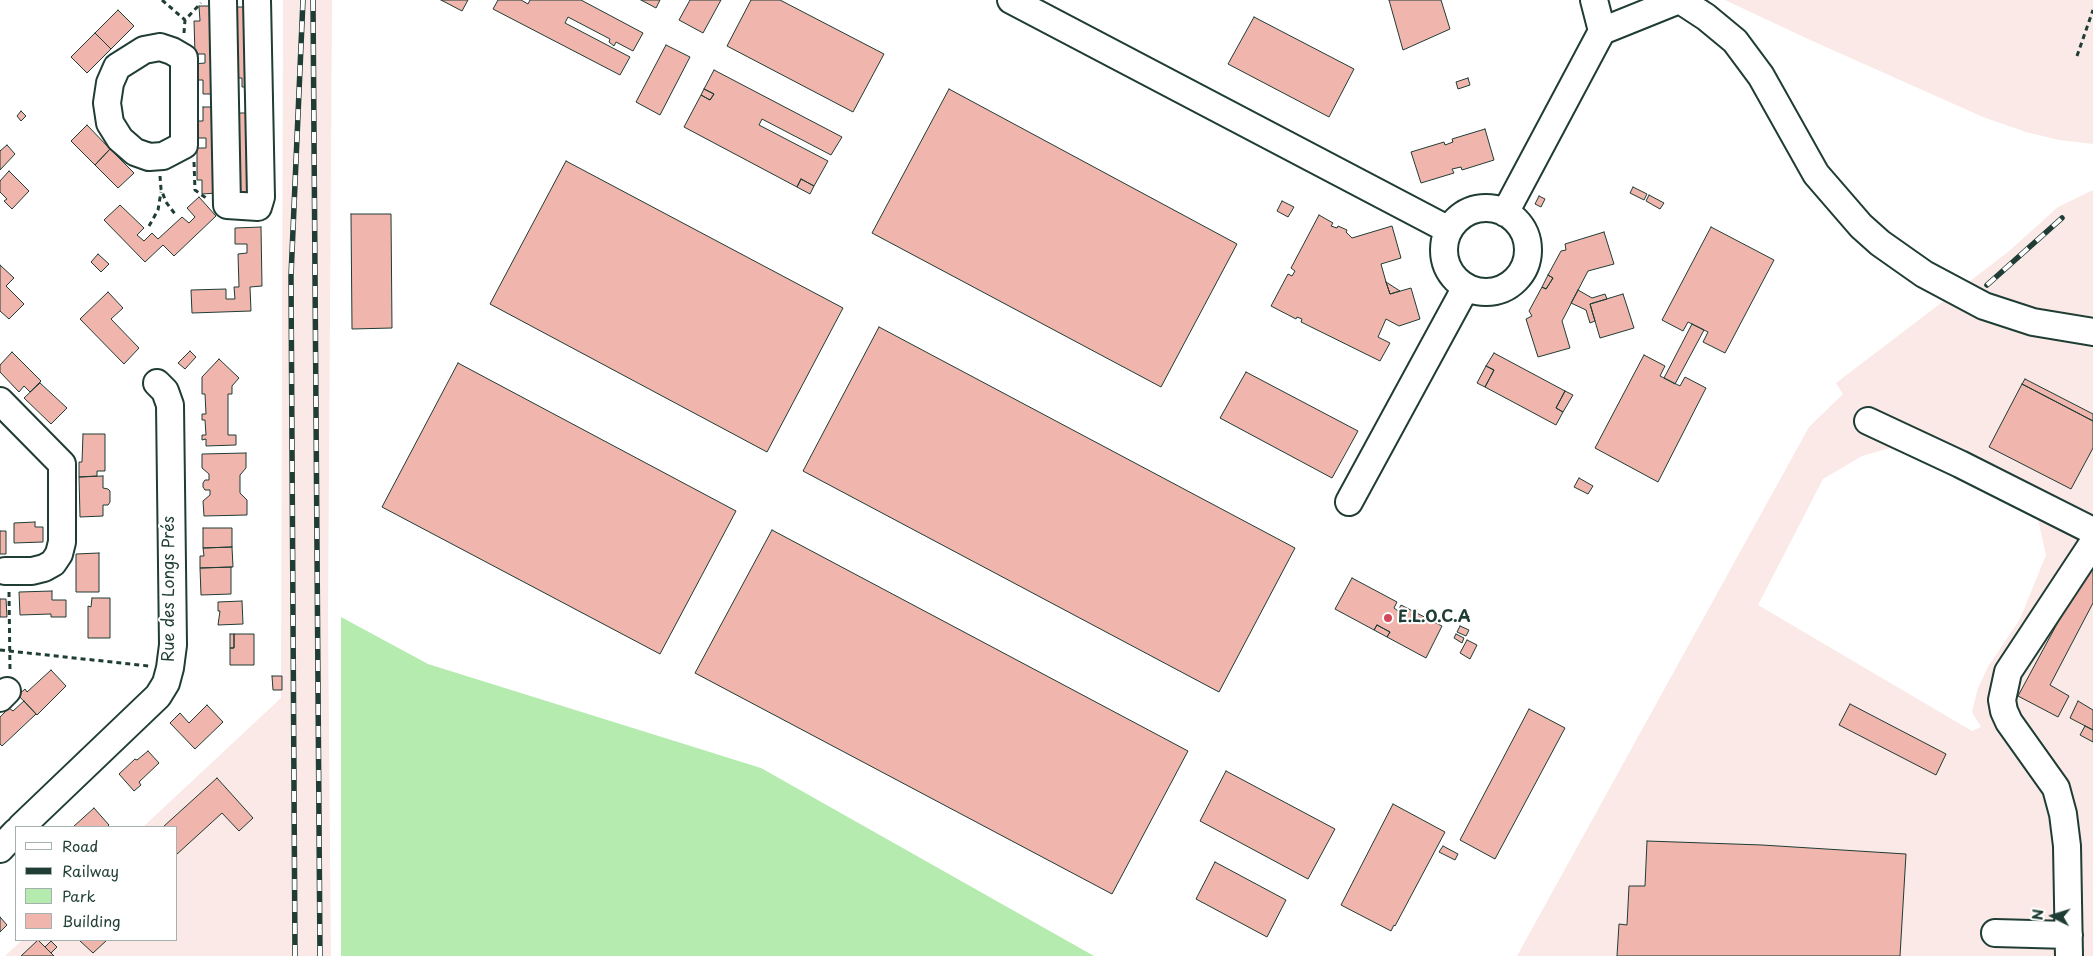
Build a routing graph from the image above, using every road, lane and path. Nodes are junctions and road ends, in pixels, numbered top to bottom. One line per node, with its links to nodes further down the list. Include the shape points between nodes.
1 (162, 0): 2 (path, via 185,20)
2 (205, 0)
3 (224, 0): 12 (street)
4 (257, 0): 13 (street)
5 (1011, 0): 21 (street)
6 (1594, 0): 9 (street)
7 (1680, 0): 9 (street); 23 (street, via 1735,41 1761,76 1816,174 1880,243 1924,274 1991,309 2033,322)
8 (2093, 10): 10 (path)
9 (1602, 31): 18 (street)
10 (2077, 56)
11 (184, 98): 12 (street); 14 (street); 15 (street, via 184,58 160,47 144,50 117,68 110,83 107,103 110,123 120,139 135,152 149,157)
12 (226, 98): 13 (street); 17 (street)
13 (259, 99): 17 (street, via 260,202 258,207)
14 (184, 145): 15 (street); 17 (path, via 194,146 195,190 213,203)
15 (158, 156): 16 (path)
16 (162, 190): 19 (path); 20 (path, via 158,210)
17 (227, 205)
18 (1505, 213): 21 (street, via 1484,208 1473,210 1463,215); 22 (street, via 1515,220 1526,240 1528,252 1520,275 1511,284 1489,292)
19 (175, 214)
20 (149, 226)
21 (1449, 230): 22 (street, via 1444,256 1455,279)
22 (1466, 287): 27 (street)
23 (2093, 332)
24 (157, 383): 33 (street, Rue des Longs Prés, via 165,391 170,405)
25 (0, 401): 30 (street, via 62,464 60,554 44,568)
26 (1868, 421): 28 (street)
27 (1349, 502)
28 (2093, 531)
29 (2093, 543): 39 (street, via 2008,672 2002,700 2009,722 2056,788 2068,846)
30 (5, 571): 32 (path, via 10,599)
31 (0, 650): 32 (path)
32 (10, 651): 33 (path); 34 (path, via 10,679)
33 (170, 668): 35 (street, Rue des Longs Prés, via 158,696)
34 (4, 694)
35 (22, 826)
36 (15, 833): 37 (street)
37 (0, 849)
38 (1995, 933): 39 (street)
39 (2069, 946)

